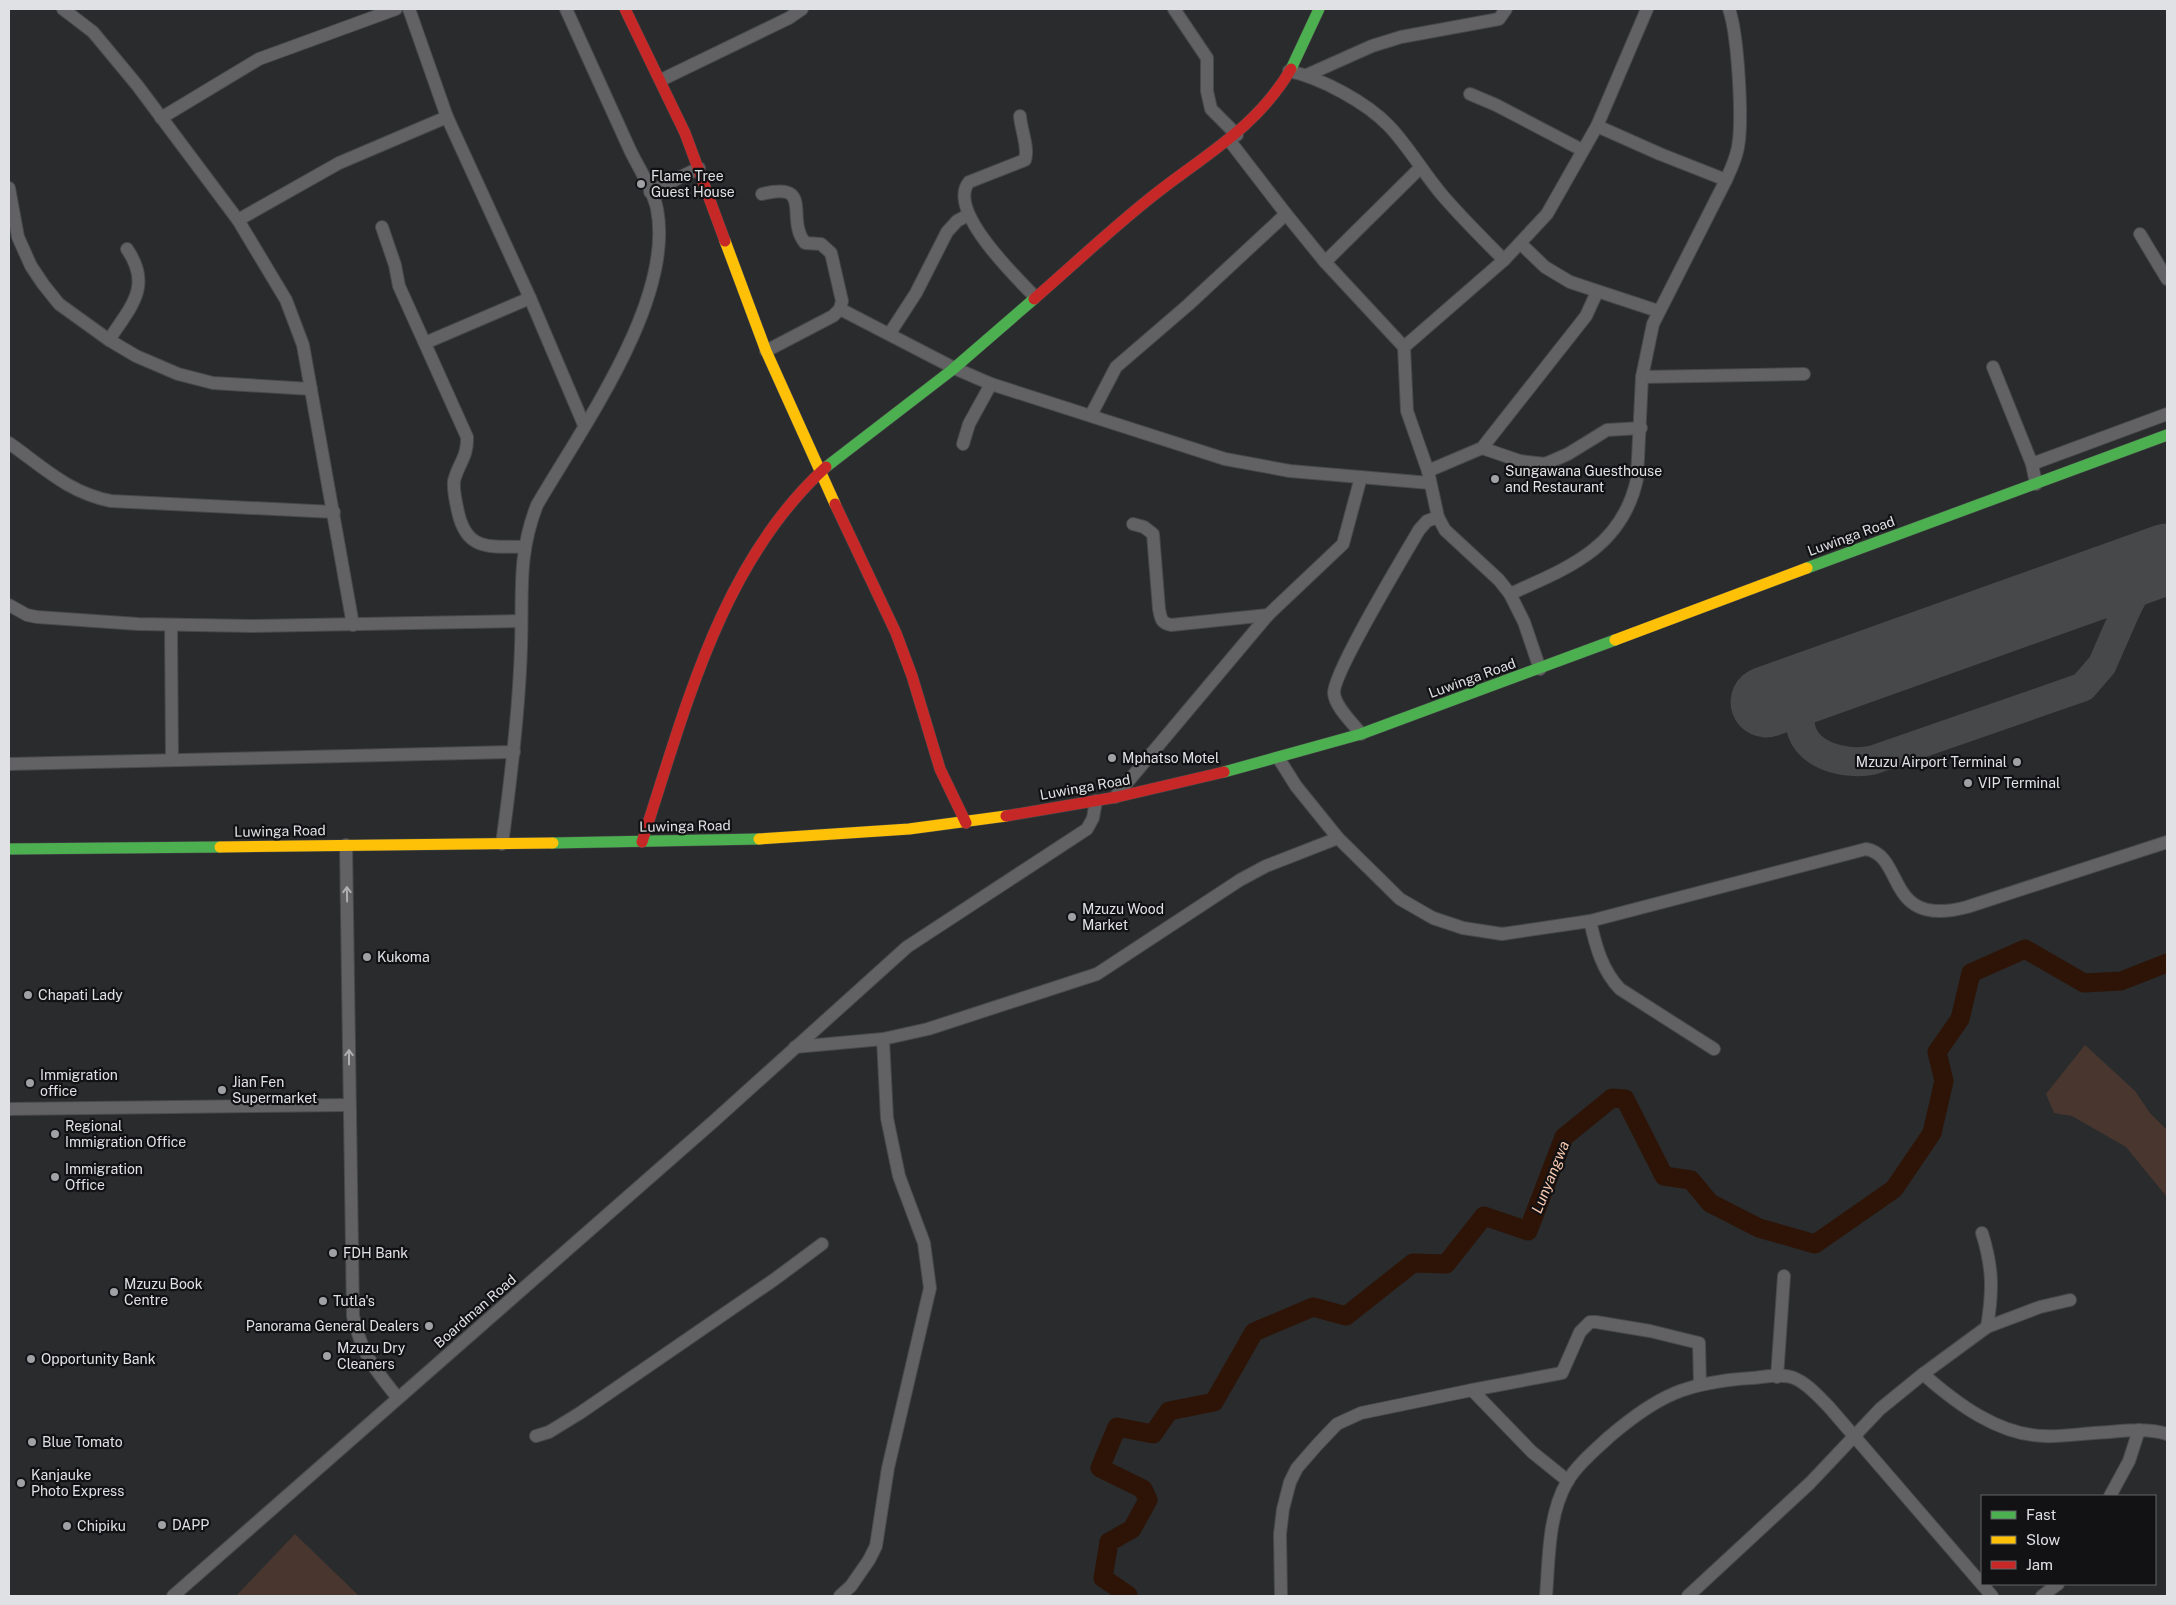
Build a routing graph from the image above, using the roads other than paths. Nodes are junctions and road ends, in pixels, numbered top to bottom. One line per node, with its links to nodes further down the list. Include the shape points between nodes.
1 (396, 9): 18 (street, via 259,59)
2 (409, 9): 17 (street)
3 (566, 9): 26 (street)
4 (625, 9): 14 (main road)
5 (802, 9): 14 (street, via 790,18)
6 (1174, 9): 20 (street, via 1207,58 1207,91 1211,109)
7 (1319, 9): 12 (main road)
8 (1506, 9): 13 (street, via 1499,19 1401,37 1372,46)
9 (1647, 9): 19 (street)
10 (1729, 9): 24 (street, via 1736,38 1740,130 1738,148)
11 (69, 10): 18 (street, via 115,56)
12 (1289, 72): 13 (street); 20 (main road, via 1254,118)
13 (1307, 75): 23 (street, via 1373,112 1389,126)
14 (661, 80): 22 (main road)
15 (1470, 94): 21 (street, via 1496,104)
16 (1020, 116): 29 (street, via 1027,153 1025,160 970,182 965,193)
17 (447, 117): 30 (street, via 339,163); 41 (street)
18 (161, 118): 30 (street)
19 (1597, 126): 21 (street); 24 (street)
20 (1233, 138): 28 (street); 40 (main road, via 1148,200)
21 (1582, 150): 34 (street, via 1547,214)
22 (699, 168): 26 (street); 48 (main road)
23 (1420, 168): 36 (street); 37 (street)
24 (1726, 180): 43 (street)
25 (9, 188): 33 (street)
26 (650, 192): 57 (street, via 659,225 654,274 635,330 616,372)
27 (762, 194): 42 (street, via 782,190 791,192 801,238 805,243 821,244 831,253 842,301)
28 (1286, 214): 37 (street); 56 (street, via 1116,367)
29 (968, 215): 40 (street, via 1008,269); 44 (street, via 946,232 916,293)
30 (238, 220): 54 (street, via 286,300 303,345)
31 (382, 228): 46 (street, via 399,286)
32 (2140, 234): 38 (street)
33 (13, 237): 45 (street, via 59,304)
34 (1521, 244): 36 (street); 39 (street, via 1545,267 1570,282)
35 (128, 249): 45 (street, via 139,271 138,294)
36 (1504, 260): 47 (street)
37 (1326, 262): 47 (street)
38 (2167, 279)
39 (1597, 292): 43 (street); 62 (street, via 1586,316)
40 (1035, 297): 50 (main road)
41 (530, 298): 46 (street); 57 (street)
42 (840, 309): 44 (street); 48 (street)
43 (1658, 311): 52 (street)
44 (890, 333): 50 (street)
45 (109, 340): 54 (street, via 178,374 213,383)
46 (425, 343): 71 (street, via 467,437 466,456 454,483 460,520 468,538 478,544)
47 (1404, 347): 66 (street, via 1407,411)
48 (766, 351): 64 (main road)
49 (1993, 367): 63 (street)
50 (954, 368): 53 (street); 64 (main road)
51 (1804, 374): 52 (street)
52 (1642, 377): 58 (street)
53 (991, 384): 56 (street); 61 (street, via 969,424)
54 (311, 389): 68 (street)
55 (2167, 414): 63 (street)
56 (1091, 415): 65 (street, via 1225,459 1290,471)
57 (584, 425): 71 (street, via 537,505)
58 (1641, 428): 62 (street, via 1607,430 1545,464 1520,461); 72 (street, via 1634,495 1614,529 1598,547 1570,566)
59 (2167, 435): 67 (main road, Luwinga Road)
60 (9, 443): 68 (street, via 75,491 92,498)
61 (963, 444)
62 (1482, 448): 66 (street)
63 (2032, 464): 67 (street)
64 (819, 471): 86 (main road, via 896,633 940,769); 88 (main road, via 762,541 733,589 695,684)
65 (1360, 477): 66 (street); 74 (street, via 1343,544)
66 (1429, 477): 69 (street)
67 (2036, 484): 78 (main road, Luwinga Road)
68 (334, 512): 77 (street)
69 (1438, 518): 72 (street, via 1445,530); 79 (street, via 1427,521 1418,530 1335,685 1334,696)
70 (1133, 524): 74 (street, via 1153,534 1159,609 1164,623 1171,625)
71 (524, 547): 75 (street)
72 (1510, 594): 78 (street)
73 (9, 605): 76 (street, via 27,615 52,619)
74 (1268, 615): 84 (street)
75 (521, 621): 77 (street); 80 (street)
76 (171, 625): 77 (street); 82 (street)
77 (353, 625)
78 (1540, 668): 79 (main road, Luwinga Road)
79 (1361, 734): 81 (main road, Luwinga Road)
80 (514, 752): 82 (street); 90 (street)
81 (1279, 759): 84 (main road, Luwinga Road); 87 (street, via 1296,786)
82 (172, 760): 83 (street)
83 (9, 764)
84 (1113, 798): 85 (main road, Luwinga Road)
85 (1096, 801): 86 (main road, Luwinga Road); 95 (street, Boardman Road, via 1087,829 907,946)
86 (966, 822): 88 (main road, Luwinga Road, via 814,838)
87 (1338, 838): 93 (street, via 1400,899 1433,918 1463,928 1502,934); 94 (street, via 1266,866 1240,880 1097,974 928,1029)
88 (642, 842): 90 (main road, Luwinga Road)
89 (2167, 842): 93 (street, via 1950,910 1926,910 1915,905 1903,894 1880,855 1866,849)
90 (502, 844): 91 (main road, Luwinga Road)
91 (346, 845): 92 (main road, Luwinga Road); 97 (street, one-way to 91)
92 (9, 849)
93 (1590, 921): 96 (street, via 1608,975 1620,989)
94 (883, 1039): 95 (street); 119 (street, via 887,1118 899,1176 924,1242 930,1288 888,1468 876,1546 851,1586)
95 (795, 1047): 108 (street, Boardman Road, via 692,1141)
96 (1714, 1049)
97 (349, 1105): 98 (street); 108 (street, via 353,1316 368,1360)
98 (9, 1109)
99 (1982, 1233): 103 (street, via 1992,1279)
100 (822, 1244): 111 (street, via 580,1413)
101 (1784, 1276): 105 (street)
102 (2070, 1300): 103 (street)
103 (1987, 1327): 104 (street)
104 (1923, 1374): 109 (street, via 1977,1414 2034,1435); 112 (street, via 1880,1409)
105 (1777, 1377): 106 (street, via 1716,1380); 112 (street, via 1799,1381)
106 (1700, 1385): 107 (street, via 1699,1343 1596,1322 1584,1326 1580,1332 1562,1373); 113 (street, via 1662,1397 1635,1415 1596,1448)
107 (1472, 1390): 113 (street, via 1532,1452); 120 (street, via 1361,1413 1337,1424 1317,1445 1297,1468 1283,1509)
108 (397, 1397): 118 (street, Boardman Road)
109 (2139, 1430): 110 (street); 114 (street, via 2129,1461)
110 (2167, 1434)
111 (536, 1436)
112 (1856, 1436): 115 (street); 122 (street)
113 (1568, 1481): 121 (street, via 1554,1513)
114 (2111, 1495)
115 (1981, 1583)
116 (1983, 1585): 123 (street)
117 (2057, 1585): 124 (street)
118 (173, 1596)
119 (840, 1596)
120 (1281, 1596)
121 (1546, 1596)
122 (1688, 1596)
123 (1992, 1596)
124 (2042, 1596)

